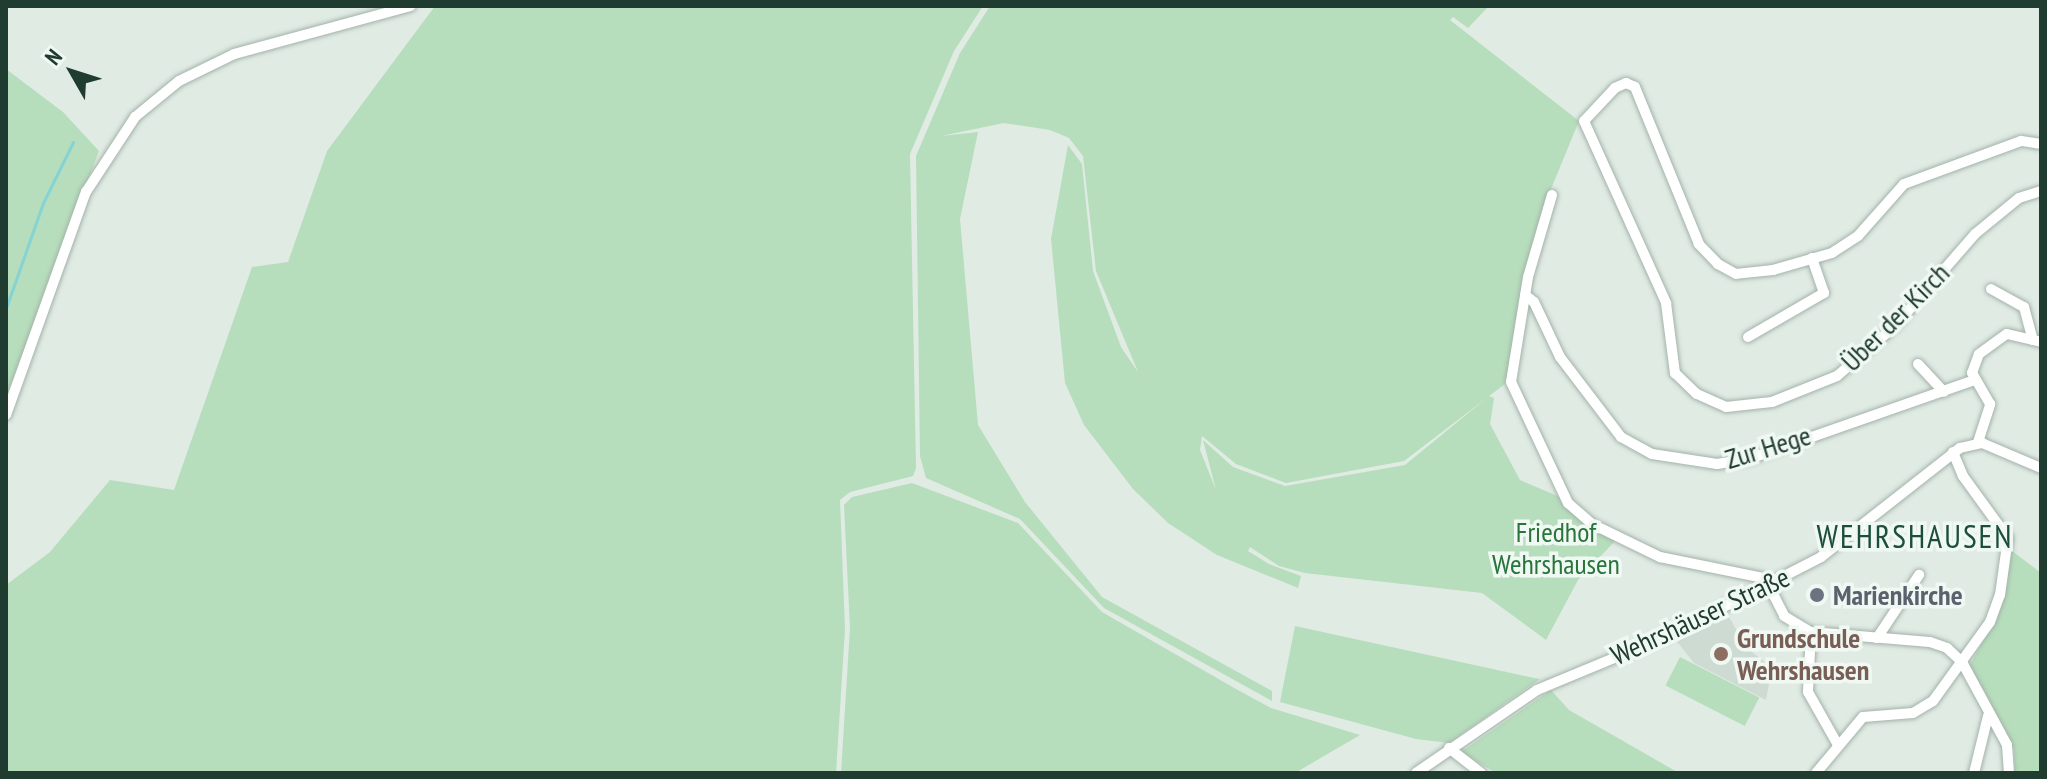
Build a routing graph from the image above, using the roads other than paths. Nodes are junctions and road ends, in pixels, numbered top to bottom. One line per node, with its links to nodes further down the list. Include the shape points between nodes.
1 (411, 6): 13 (street, via 234,54 179,81 135,117 86,192)
2 (2041, 144): 5 (street, via 2012,144 1904,184 1852,241)
3 (2041, 191): 5 (street, Über der Kirch, via 2019,198 1975,234 1895,326 1837,376 1772,402 1726,407 1697,394 1675,373 1666,303 1584,121 1615,88 1631,84 1639,92 1699,244 1718,264 1747,274)
4 (1552, 195): 7 (street)
5 (1812, 258): 8 (street, via 1824,293)
6 (1991, 289): 9 (street, via 2024,307)
7 (1525, 295): 12 (street, Zur Hege, via 1534,302 1560,357 1621,437 1652,454 1709,464 1749,459); 18 (street, via 1511,382 1568,503 1592,524 1660,557 1763,578)
8 (1748, 337)
9 (2037, 341): 11 (street, via 2007,334 1990,342 1974,366)
10 (1918, 364): 12 (street)
11 (1975, 380): 12 (street, Zur Hege); 14 (street, via 1990,404)
12 (1944, 392)
13 (6, 415)
14 (1978, 442): 15 (street, Wehrshäuser Straße); 16 (street)
15 (1953, 452): 18 (street, Wehrshäuser Straße, via 1839,545); 21 (street, via 1963,476 2008,538 2000,595)
16 (2041, 468)
17 (1919, 575): 20 (street)
18 (1768, 584): 19 (street, via 1784,616); 24 (street, Wehrshäuser Straße, via 1665,637 1555,680)
19 (1811, 632): 20 (street); 23 (street, via 1808,692)
20 (1877, 638): 21 (street, via 1930,642)
21 (1962, 662): 22 (street); 23 (street, via 1925,706 1909,714 1869,714)
22 (1988, 716): 28 (street); 29 (street, via 2007,745)
23 (1838, 745): 27 (street)
24 (1449, 748): 25 (street, Wehrshäuser Straße); 26 (street)
25 (1416, 773)
26 (1481, 773)
27 (1816, 773)
28 (1974, 773)
29 (2009, 773)

